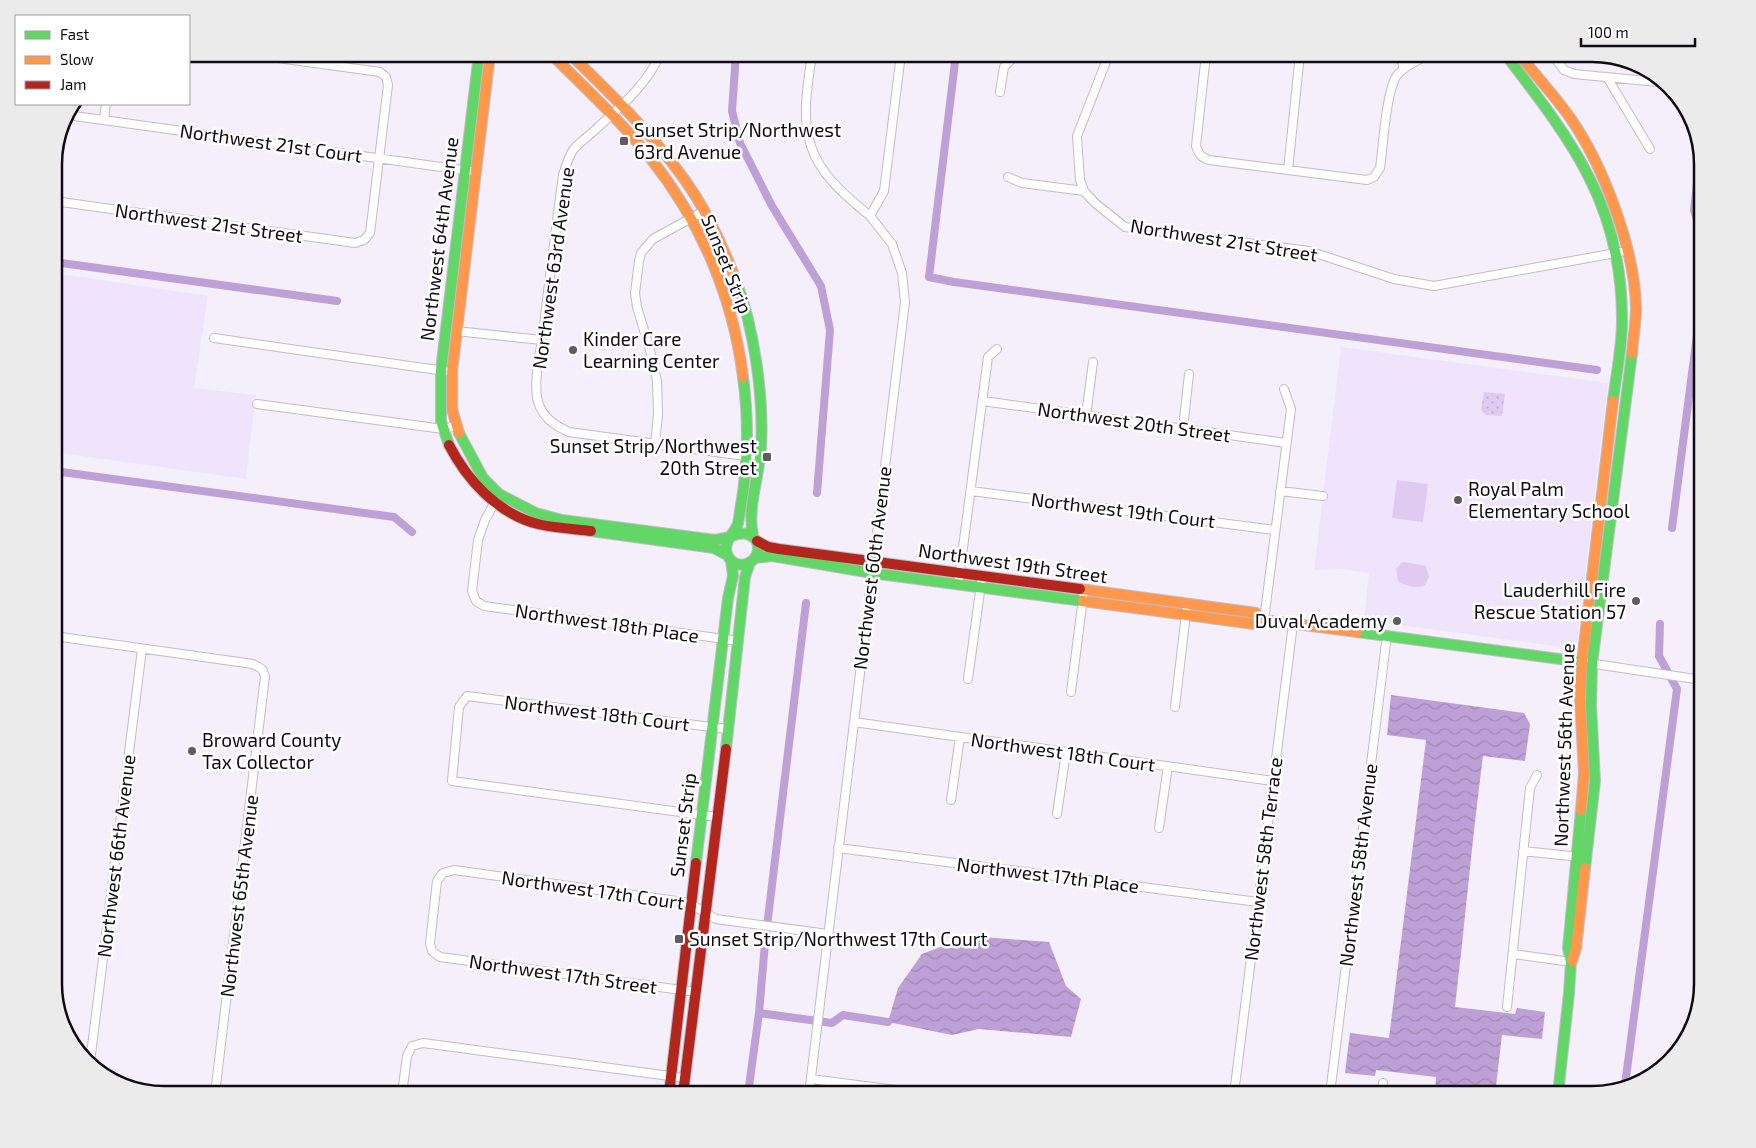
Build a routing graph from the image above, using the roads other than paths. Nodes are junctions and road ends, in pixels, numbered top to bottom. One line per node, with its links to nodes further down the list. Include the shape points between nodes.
1 (900, 62): 35 (street, via 884,190)
2 (1009, 62): 21 (street, via 1004,67)
3 (1106, 62): 32 (street, via 1077,136 1080,180)
4 (1205, 62): 29 (street, via 1196,146 1198,154 1209,160)
5 (1299, 62): 29 (street)
6 (1402, 62): 18 (street)
7 (1415, 62): 18 (street)
8 (1511, 62): 37 (street, Northwest 56th Avenue, via 1562,128 1584,167)
9 (1525, 62): 37 (street, Northwest 56th Avenue, via 1572,120 1593,156 1614,207)
10 (1558, 62): 19 (street, via 1564,70 1574,74)
11 (313, 63): 28 (street, via 380,72 386,77 388,85)
12 (478, 63): 30 (street, Northwest 64th Avenue)
13 (489, 63): 30 (street, Northwest 64th Avenue)
14 (559, 63): 25 (street, Sunset Strip)
15 (579, 63): 23 (street, Sunset Strip)
16 (657, 63): 23 (street, Northwest 63rd Avenue)
17 (811, 63): 35 (street, Northwest 60th Avenue, via 806,121 811,146 822,169 844,195)
18 (1404, 68): 29 (street, via 1396,76 1391,90 1380,168 1374,177 1367,180)
19 (1607, 78): 20 (street); 27 (street)
20 (1650, 81)
21 (1000, 92)
22 (106, 105): 26 (street)
23 (622, 105): 25 (street, Northwest 63rd Avenue); 34 (street, Sunset Strip, via 677,169)
24 (75, 116): 26 (street, Northwest 21st Court)
25 (611, 116): 36 (street, Sunset Strip, via 650,157); 42 (street, Northwest 63rd Avenue, via 574,149 567,161)
26 (104, 120): 28 (street, Northwest 21st Court)
27 (1650, 148)
28 (380, 159): 30 (street, Northwest 21st Court); 33 (street, Northwest 21st Street, via 370,233 355,243)
29 (1288, 170)
30 (470, 171): 40 (street, Northwest 64th Avenue); 45 (street, Northwest 64th Avenue)
31 (1008, 177): 32 (street, via 1022,183)
32 (1084, 191): 37 (street, Northwest 21st Street, via 1125,226 1310,251 1394,278 1434,286)
33 (63, 202)
34 (704, 211): 36 (street); 38 (street, Sunset Strip, via 724,250)
35 (870, 216): 67 (street, Northwest 60th Avenue, via 892,244 902,272 905,302)
36 (692, 218): 39 (street, Sunset Strip); 55 (street, via 653,239 641,253 639,261 635,293 637,307 657,381)
37 (1622, 252): 80 (street, Northwest 56th Avenue, via 1622,323); 80 (street, Northwest 56th Avenue, via 1636,306)
38 (743, 302): 39 (street); 57 (street, Sunset Strip, via 760,390)
39 (728, 308): 56 (street, Sunset Strip, via 742,369)
40 (456, 331): 42 (street); 45 (street, Northwest 64th Avenue)
41 (214, 338): 45 (street)
42 (542, 340): 55 (street, Northwest 63rd Avenue, via 536,386 543,414 552,424 569,432)
43 (997, 348): 48 (street, via 988,357)
44 (1093, 362): 50 (street)
45 (447, 371): 51 (street, Northwest 64th Avenue); 52 (street, Northwest 64th Avenue, via 440,398)
46 (1189, 374): 53 (street)
47 (1284, 389): 54 (street, via 1290,409)
48 (983, 401): 50 (street, Northwest 20th Street); 58 (street)
49 (256, 404): 52 (street)
50 (1086, 416): 53 (street, Northwest 20th Street)
51 (456, 426): 52 (street); 61 (street)
52 (443, 429): 61 (street, via 454,455 467,473)
53 (1183, 429): 54 (street, Northwest 20th Street)
54 (1286, 443): 59 (street)
55 (655, 445): 56 (street)
56 (746, 456): 57 (street); 63 (street, Sunset Strip, via 740,518)
57 (760, 458): 64 (street, Sunset Strip, via 752,521)
58 (971, 491): 62 (street, Northwest 19th Court); 69 (street)
59 (1280, 492): 60 (street); 62 (street)
60 (1323, 496)
61 (497, 498): 63 (street, via 562,520 715,540); 65 (street, via 513,515 538,524 714,548); 77 (street, Northwest 18th Place, via 478,540 472,591 476,601 484,606)
62 (1275, 530): 73 (street)
63 (731, 536): 64 (street, via 744,532); 65 (street, via 726,548)
64 (755, 538): 66 (street, via 758,548); 67 (street, Northwest 19th Street, via 768,547)
65 (729, 558): 66 (street, via 738,564); 77 (street, Sunset Strip, via 733,576)
66 (753, 560): 67 (street, Northwest 19th Street, via 774,556); 78 (street, Sunset Strip, via 745,577)
67 (872, 568): 69 (street, Northwest 19th Street); 85 (street, Northwest 60th Avenue)
68 (982, 577): 69 (street, Northwest 19th Street); 70 (street); 71 (street, Northwest 19th Street)
69 (959, 580): 70 (street, Northwest 19th Street)
70 (980, 588): 71 (street, Northwest 19th Street); 81 (street)
71 (1084, 596): 72 (street, Northwest 19th Street); 83 (street)
72 (1187, 609): 73 (street, Northwest 19th Street, via 1256,614); 84 (street)
73 (1264, 620): 74 (street, Northwest 19th Street)
74 (1294, 624): 75 (street, Northwest 19th Street); 92 (street, Northwest 58th Terrace)
75 (1387, 635): 80 (street, Northwest 19th Street); 123 (street, Northwest 58th Avenue)
76 (63, 637): 79 (street)
77 (724, 638): 78 (street, Northwest 18th Place); 86 (street, Sunset Strip)
78 (739, 641): 87 (street, Sunset Strip)
79 (142, 649): 111 (street, Northwest 66th Avenue); 116 (street, Northwest 65th Avenue, via 253,664 262,669 265,676)
80 (1587, 663): 82 (street, Northwest 19th Street); 100 (street, Northwest 56th Avenue, via 1580,698 1584,774)
81 (968, 679)
82 (1694, 679)
83 (1071, 692)
84 (1175, 707)
85 (854, 722): 88 (street, Northwest 18th Court); 98 (street, Northwest 60th Avenue)
86 (712, 727): 87 (street, Northwest 18th Court); 95 (street, Sunset Strip); 95 (street, Northwest 18th Court, via 467,696 460,707 452,781)
87 (727, 729): 96 (street, Sunset Strip)
88 (960, 737): 89 (street, Northwest 18th Court); 93 (street)
89 (1066, 752): 90 (street, Northwest 18th Court); 94 (street)
90 (1168, 766): 92 (street, Northwest 18th Court); 97 (street)
91 (1537, 775): 99 (street, via 1530,788)
92 (1273, 781): 101 (street, Northwest 58th Terrace)
93 (951, 800)
94 (1057, 814)
95 (702, 815): 96 (street); 102 (street, Sunset Strip)
96 (717, 817): 103 (street, Sunset Strip)
97 (1160, 828)
98 (838, 848): 101 (street, Northwest 17th Place); 104 (street, Northwest 60th Avenue)
99 (1523, 851): 100 (street); 106 (street)
100 (1582, 858): 107 (street, Northwest 56th Avenue, via 1568,948)
101 (1258, 902): 122 (street, Northwest 58th Terrace)
102 (691, 904): 103 (street, Northwest 17th Court); 105 (street, Northwest 17th Court, via 454,870 443,873 437,881); 108 (street, Sunset Strip)
103 (705, 913): 104 (street, Northwest 17th Court, via 716,919); 109 (street, Sunset Strip)
104 (828, 934): 114 (street, Northwest 60th Avenue)
105 (432, 951): 108 (street, Northwest 17th Street, via 440,957)
106 (1513, 954): 107 (street); 110 (street)
107 (1571, 962): 125 (street, Northwest 56th Avenue)
108 (681, 990): 109 (street, Northwest 17th Street); 112 (street, Sunset Strip)
109 (696, 992): 113 (street, Sunset Strip)
110 (1507, 1007)
111 (91, 1054)
112 (671, 1076): 113 (street); 117 (street, via 423,1043 412,1046 407,1056); 118 (street, Sunset Strip)
113 (685, 1078): 119 (street, Sunset Strip)
114 (811, 1079): 120 (street, Northwest 60th Avenue); 121 (street)
115 (1383, 1083): 124 (street)
116 (216, 1086)
117 (403, 1086)
118 (670, 1086)
119 (684, 1086)
120 (810, 1086)
121 (865, 1086)
122 (1235, 1086)
123 (1331, 1086)
124 (1382, 1086)
125 (1559, 1086)

